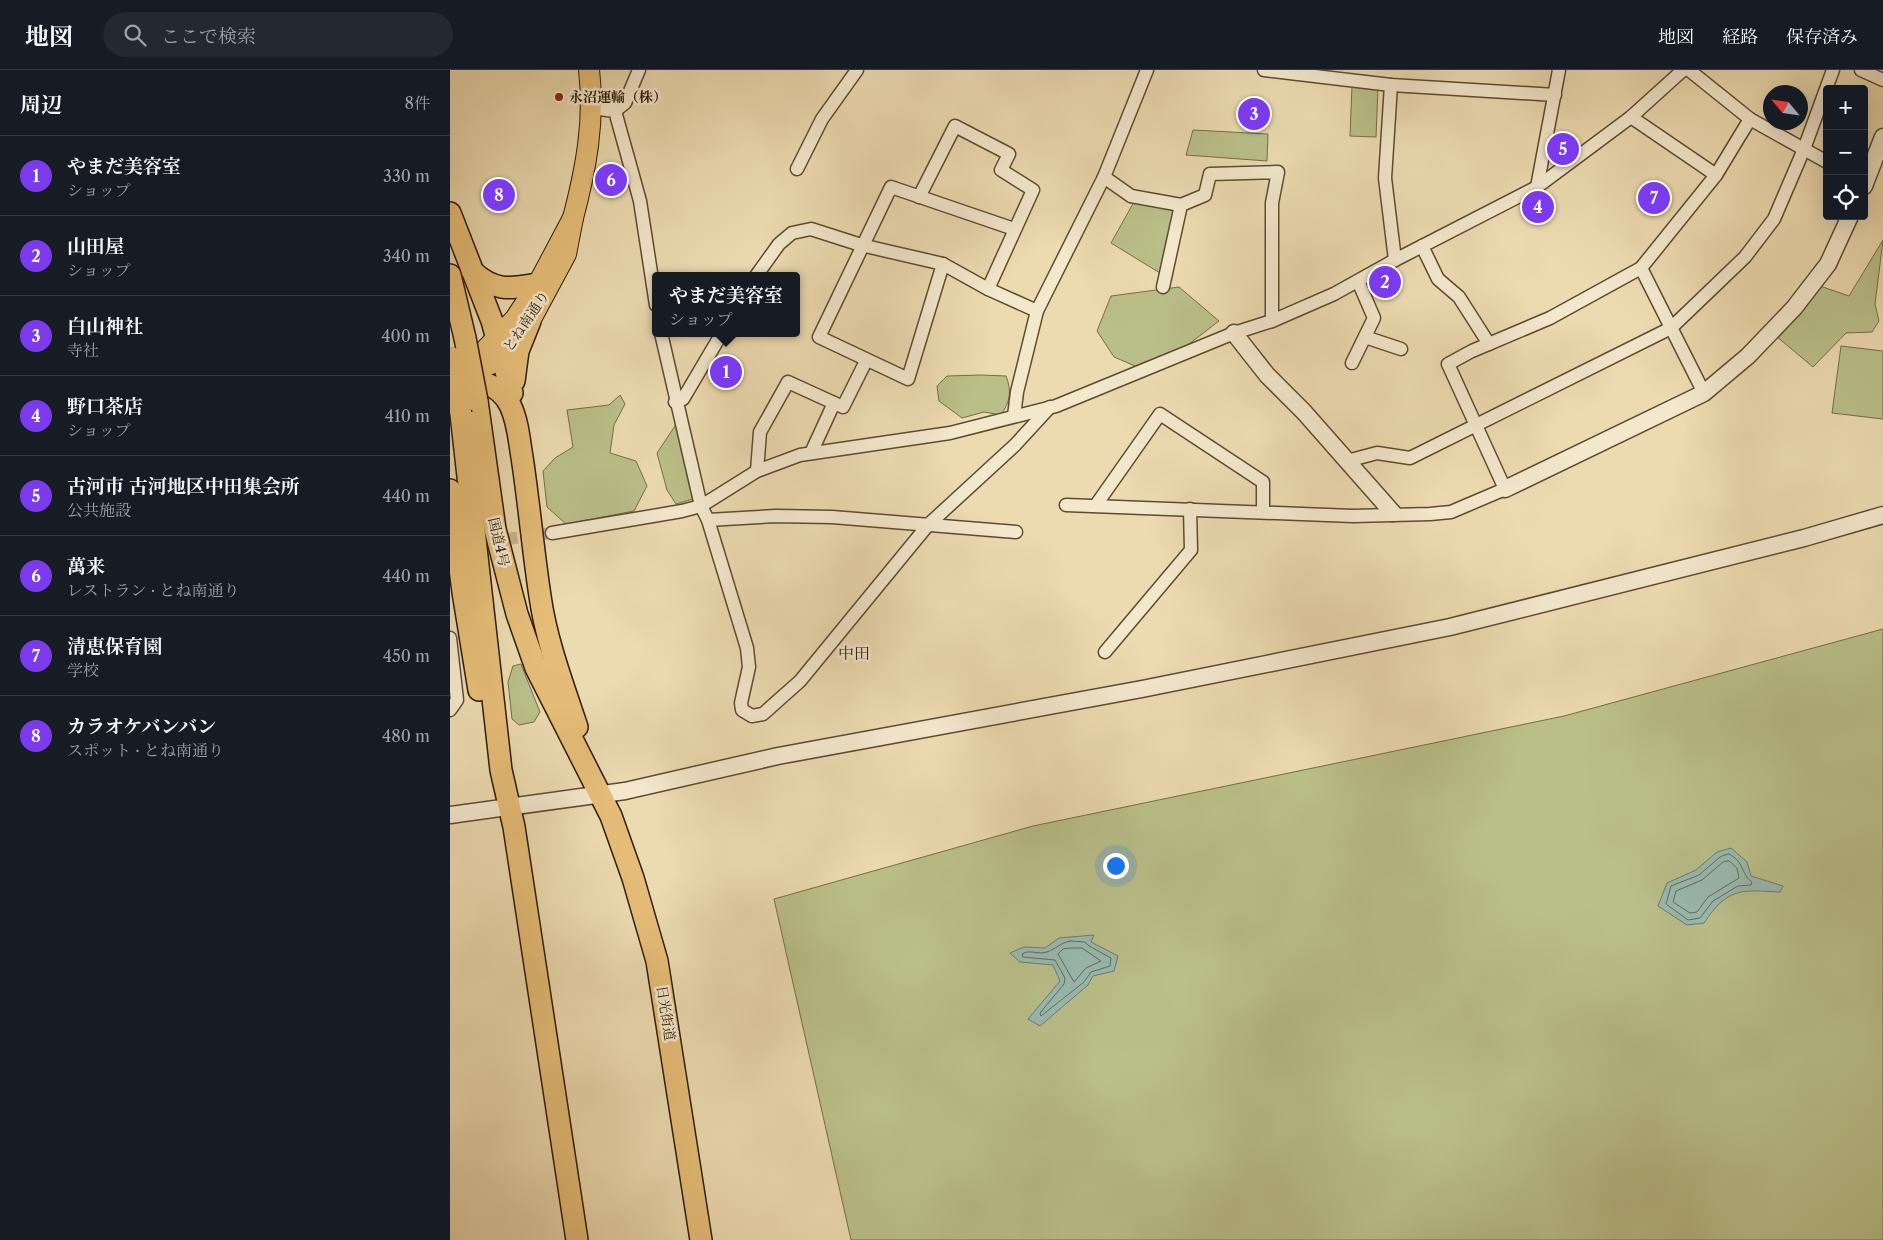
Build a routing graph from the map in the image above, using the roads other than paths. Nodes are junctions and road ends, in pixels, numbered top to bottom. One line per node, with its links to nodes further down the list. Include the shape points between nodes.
1 (589, 70): 15 (main road, とね南通り)
2 (639, 70): 16 (street, via 625,103)
3 (858, 70): 22 (street, via 822,119)
4 (1147, 70): 25 (street)
5 (1264, 70): 11 (street)
6 (1559, 70): 14 (street)
7 (1684, 70): 17 (street)
8 (1689, 70): 18 (street)
9 (1833, 70): 20 (street)
10 (1861, 70): 12 (street)
11 (1368, 76): 13 (street)
12 (1883, 80)
13 (1391, 85): 14 (street); 35 (street, via 1385,178)
14 (1555, 94): 26 (street)
15 (591, 108): 16 (street); 30 (main road, とね南通り, via 587,159)
16 (615, 111): 41 (street, via 640,201)
17 (1631, 117): 23 (street); 26 (street)
18 (1750, 119): 20 (street); 23 (street)
19 (1883, 137): 24 (street)
20 (1804, 149): 21 (street); 49 (street, via 1774,218 1745,257)
21 (1823, 160)
22 (797, 169)
23 (1716, 175): 37 (street)
24 (1868, 176)
25 (1104, 177): 28 (street, via 1130,196); 46 (street)
26 (1538, 187): 34 (street)
27 (919, 197): 32 (street); 32 (street, via 955,126 1009,154 1001,170 1033,190); 33 (street, via 890,187)
28 (1181, 205): 44 (street); 48 (street, via 1205,195 1210,174 1278,172 1272,203)
29 (450, 212): 38 (highway)
30 (573, 218): 43 (main road, とね南通り); 47 (main road, とね南通り, via 566,254)
31 (1848, 220): 62 (street, via 1828,264 1794,308 1748,356)
32 (1014, 229): 45 (street)
33 (861, 246): 36 (street); 39 (street, via 811,229 801,229 779,244); 57 (street, via 819,337)
34 (1422, 246): 35 (street); 54 (street, via 1438,279 1459,297)
35 (1394, 260): 42 (street)
36 (943, 264): 45 (street); 57 (street, via 908,379)
37 (1641, 268): 49 (street); 54 (street, via 1550,318)
38 (471, 271): 43 (highway, via 483,281 501,288); 55 (highway)
39 (759, 272)
40 (450, 275): 59 (highway, 国道4号, bridge, via 464,338)
41 (652, 279)
42 (1358, 281): 48 (street); 53 (street, via 1374,318)
43 (538, 284): 55 (main road, とね南通り)
44 (1163, 287)
45 (988, 289): 46 (street)
46 (1037, 310): 66 (street)
47 (530, 321): 55 (main road, とね南通り); 61 (highway, via 515,363)
48 (1272, 321): 50 (street)
49 (1671, 328): 62 (street); 68 (street)
50 (1234, 333): 65 (street); 70 (street, via 1267,375)
51 (662, 337): 63 (street)
52 (720, 337): 63 (street, via 683,399)
53 (1365, 337): 56 (street); 58 (street)
54 (1489, 344): 68 (street, via 1448,364)
55 (500, 348): 59 (highway, via 492,364); 61 (highway)
56 (1401, 349)
57 (866, 361): 64 (street, via 844,407)
58 (1352, 363)
59 (462, 385): 60 (highway, via 466,381); 67 (highway, via 495,387 510,405); 88 (highway, 国道4号); 89 (highway, 国道4号, via 517,614 536,668)
60 (450, 387)
61 (512, 393): 67 (highway)
62 (1704, 393): 72 (street)
63 (675, 402): 76 (street)
64 (834, 403): 69 (street); 71 (street, via 788,382 760,432)
65 (1050, 407): 66 (street); 82 (street, via 1015,445)
66 (1014, 416): 69 (street, via 950,433)
67 (515, 419): 89 (highway, via 547,632)
68 (1475, 428): 70 (street, via 1410,458 1377,453); 72 (street)
69 (812, 453): 71 (street)
70 (1347, 461): 79 (street)
71 (756, 472): 76 (street)
72 (1505, 489): 79 (street, via 1451,512)
73 (450, 490): 88 (highway, via 472,650 484,714)
74 (1066, 505): 75 (street)
75 (1096, 505): 77 (street); 78 (street, via 1160,414 1262,482)
76 (701, 506): 81 (street); 84 (street)
77 (1190, 509): 78 (street); 86 (street, via 1192,550)
78 (1263, 511): 79 (street, via 1353,516)
79 (1393, 514)
80 (1883, 515): 89 (street, via 1450,627 1132,691 778,756)
81 (708, 520): 82 (street, via 776,516); 82 (street, via 747,648 748,667 740,703 742,710 752,716 763,714 800,681)
82 (928, 525): 83 (street)
83 (1016, 532)
84 (552, 533)
85 (450, 638): 87 (street, via 457,700)
86 (1105, 652)
87 (450, 710)
88 (501, 770): 91 (highway, 国道4号)
89 (598, 794): 91 (street); 93 (highway, 日光街道, via 611,816 636,886 657,961)
90 (450, 815): 91 (street)
91 (512, 817): 92 (highway)
92 (577, 1240)
93 (701, 1240)

